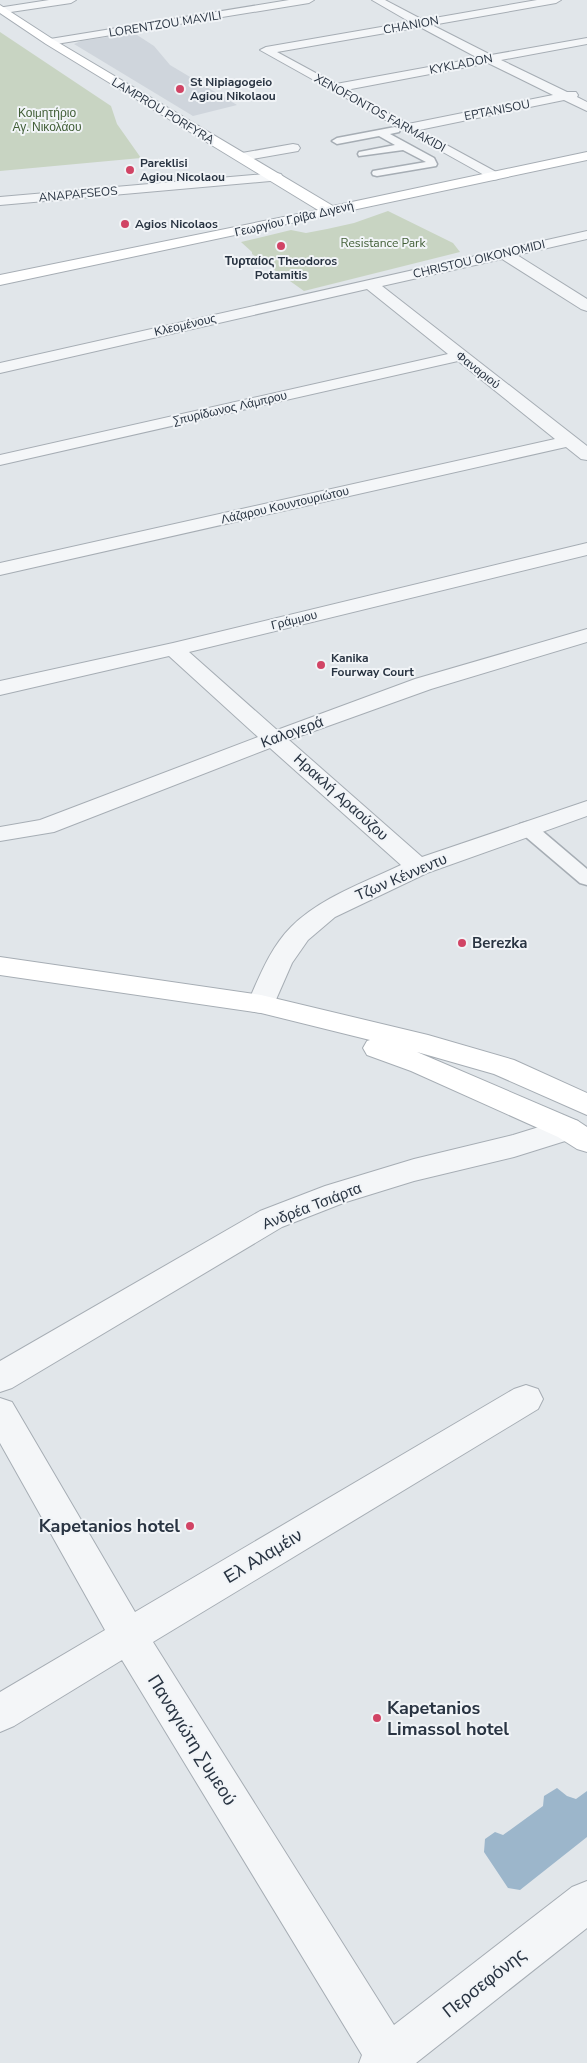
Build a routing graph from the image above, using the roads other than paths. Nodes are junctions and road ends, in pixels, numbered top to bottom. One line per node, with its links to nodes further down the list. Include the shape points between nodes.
1 (71, 0): 5 (street)
2 (309, 0): 8 (street, LORENTZOU MAVILI)
3 (377, 0): 6 (street)
4 (556, 0): 6 (street, CHANION)
5 (2, 9): 8 (main road, LAMPROU PORFYRA)
6 (421, 24): 9 (street, CHANION); 10 (street)
7 (587, 41): 10 (street, KYKLADON)
8 (50, 42): 22 (main road, LAMPROU PORFYRA)
9 (266, 50): 11 (street, XENOFONTOS FARMAKIDI)
10 (489, 59): 11 (street, KYKLADON); 13 (street)
11 (335, 88): 15 (street, XENOFONTOS FARMAKIDI)
12 (587, 92): 13 (street, EPTANISOU)
13 (566, 97): 14 (street); 15 (street, EPTANISOU)
14 (587, 107)
15 (407, 128): 16 (lane); 24 (street, XENOFONTOS FARMAKIDI)
16 (382, 133): 17 (lane); 18 (lane)
17 (337, 141)
18 (406, 146): 20 (lane); 23 (lane, via 432,164)
19 (293, 148): 22 (street)
20 (363, 154)
21 (587, 156): 24 (main road, Γεωργίου Γρίβα Διγενή)
22 (242, 157): 25 (main road, LAMPROU PORFYRA)
23 (377, 173)
24 (493, 176): 27 (main road, Γεωργίου Γρίβα Διγενή)
25 (276, 177): 26 (street, ANAPAFSEOS); 27 (main road, LAMPROU PORFYRA)
26 (0, 201)
27 (329, 210): 30 (main road, Γεωργίου Γρίβα Διγενή)
28 (587, 235): 29 (street, CHRISTOU OIKONOMIDI)
29 (503, 254): 31 (street, CHRISTOU OIKONOMIDI); 32 (street)
30 (0, 280)
31 (370, 284): 33 (street, Φαναριού); 34 (street, Κλεομένους)
32 (587, 306)
33 (460, 356): 35 (street, Φαναριού); 37 (street, Σπυρίδωνος Λάμπρου)
34 (0, 368)
35 (569, 441): 36 (street, Φαναριού); 39 (street, Λάζαρου Κουντουριώτου)
36 (587, 455)
37 (0, 460)
38 (587, 549): 41 (street, Γράμμου)
39 (0, 569)
40 (587, 635): 43 (street, Καλογερά, via 423,684)
41 (173, 649): 42 (street, Γράμμου); 43 (street, Ηρακλή Αραούζου)
42 (0, 688)
43 (275, 738): 46 (street, Καλογερά, via 46,827); 47 (street, Ηρακλή Αραούζου)
44 (587, 808): 45 (street, Τζων Κέννεντυ)
45 (527, 828): 47 (street, Τζων Κέννεντυ); 48 (lane)
46 (0, 834)
47 (418, 867): 50 (street, Τζων Κέννεντυ, via 326,911 299,934 280,961)
48 (587, 879)
49 (0, 966): 50 (main road)
50 (261, 1004): 51 (main road, via 504,1067); 52 (main road, via 421,1064)
51 (587, 1105)
52 (577, 1135): 53 (street, Ανδρέα Τσιάρτα, via 514,1146 388,1178 271,1219)
53 (0, 1378)
54 (526, 1399): 56 (street, Ελ Αλαμέιν)
55 (0, 1412): 56 (street, Παναγιώτη Συμεού)
56 (129, 1637): 57 (street, Ελ Αλαμέιν); 59 (street, Παναγιώτη Συμεού)
57 (0, 1713)
58 (587, 1902): 59 (street, Περσεφόνης)
59 (387, 2061)

